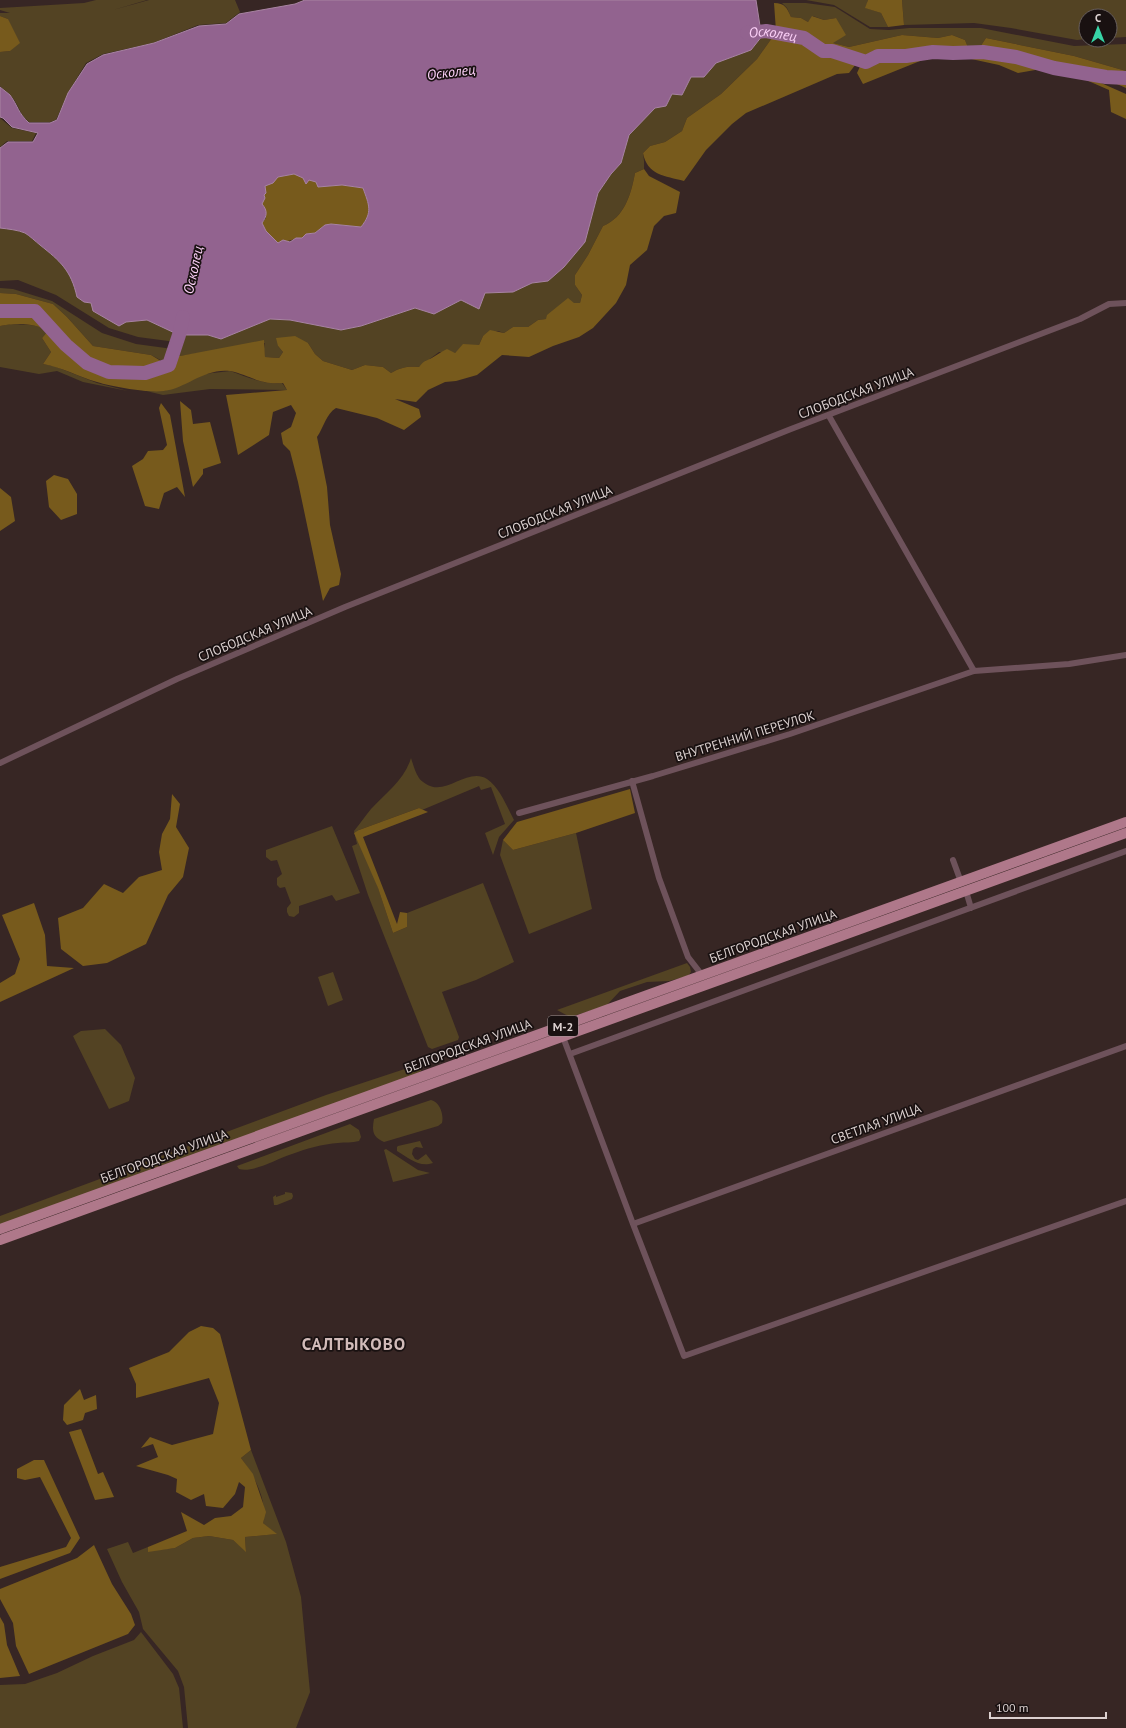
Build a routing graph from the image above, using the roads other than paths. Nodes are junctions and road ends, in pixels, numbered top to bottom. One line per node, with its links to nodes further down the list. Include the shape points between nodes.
1 (1126, 303): 2 (street, СЛОБОДСКАЯ УЛИЦА, via 1109,304 1080,319)
2 (829, 416): 4 (street); 5 (street, СЛОБОДСКАЯ УЛИЦА, via 345,607 177,678)
3 (1126, 655): 4 (street, ВНУТРЕННИЙ ПЕРЕУЛОК, via 1070,664)
4 (974, 671): 6 (street, ВНУТРЕННИЙ ПЕРЕУЛОК, via 790,734)
5 (0, 763)
6 (632, 781): 7 (street, ВНУТРЕННИЙ ПЕРЕУЛОК); 15 (street, via 659,878 688,957)
7 (520, 812)
8 (1126, 822): 12 (main road, БЕЛГОРОДСКАЯ УЛИЦА / М-2)
9 (1126, 833): 13 (main road, БЕЛГОРОДСКАЯ УЛИЦА / М-2)
10 (1126, 852): 14 (street)
11 (953, 860): 12 (street)
12 (961, 882): 15 (main road, БЕЛГОРОДСКАЯ УЛИЦА / М-2)
13 (966, 891): 14 (street); 16 (main road, БЕЛГОРОДСКАЯ УЛИЦА / М-2)
14 (972, 908): 18 (street)
15 (702, 975): 21 (main road, БЕЛГОРОДСКАЯ УЛИЦА / М-2)
16 (563, 1037): 18 (street); 22 (main road, БЕЛГОРОДСКАЯ УЛИЦА / М-2)
17 (1126, 1046): 20 (street, СВЕТЛАЯ УЛИЦА)
18 (570, 1054): 20 (street)
19 (1126, 1201): 20 (street, via 684,1356)
20 (633, 1224)
21 (0, 1229)
22 (0, 1240)

